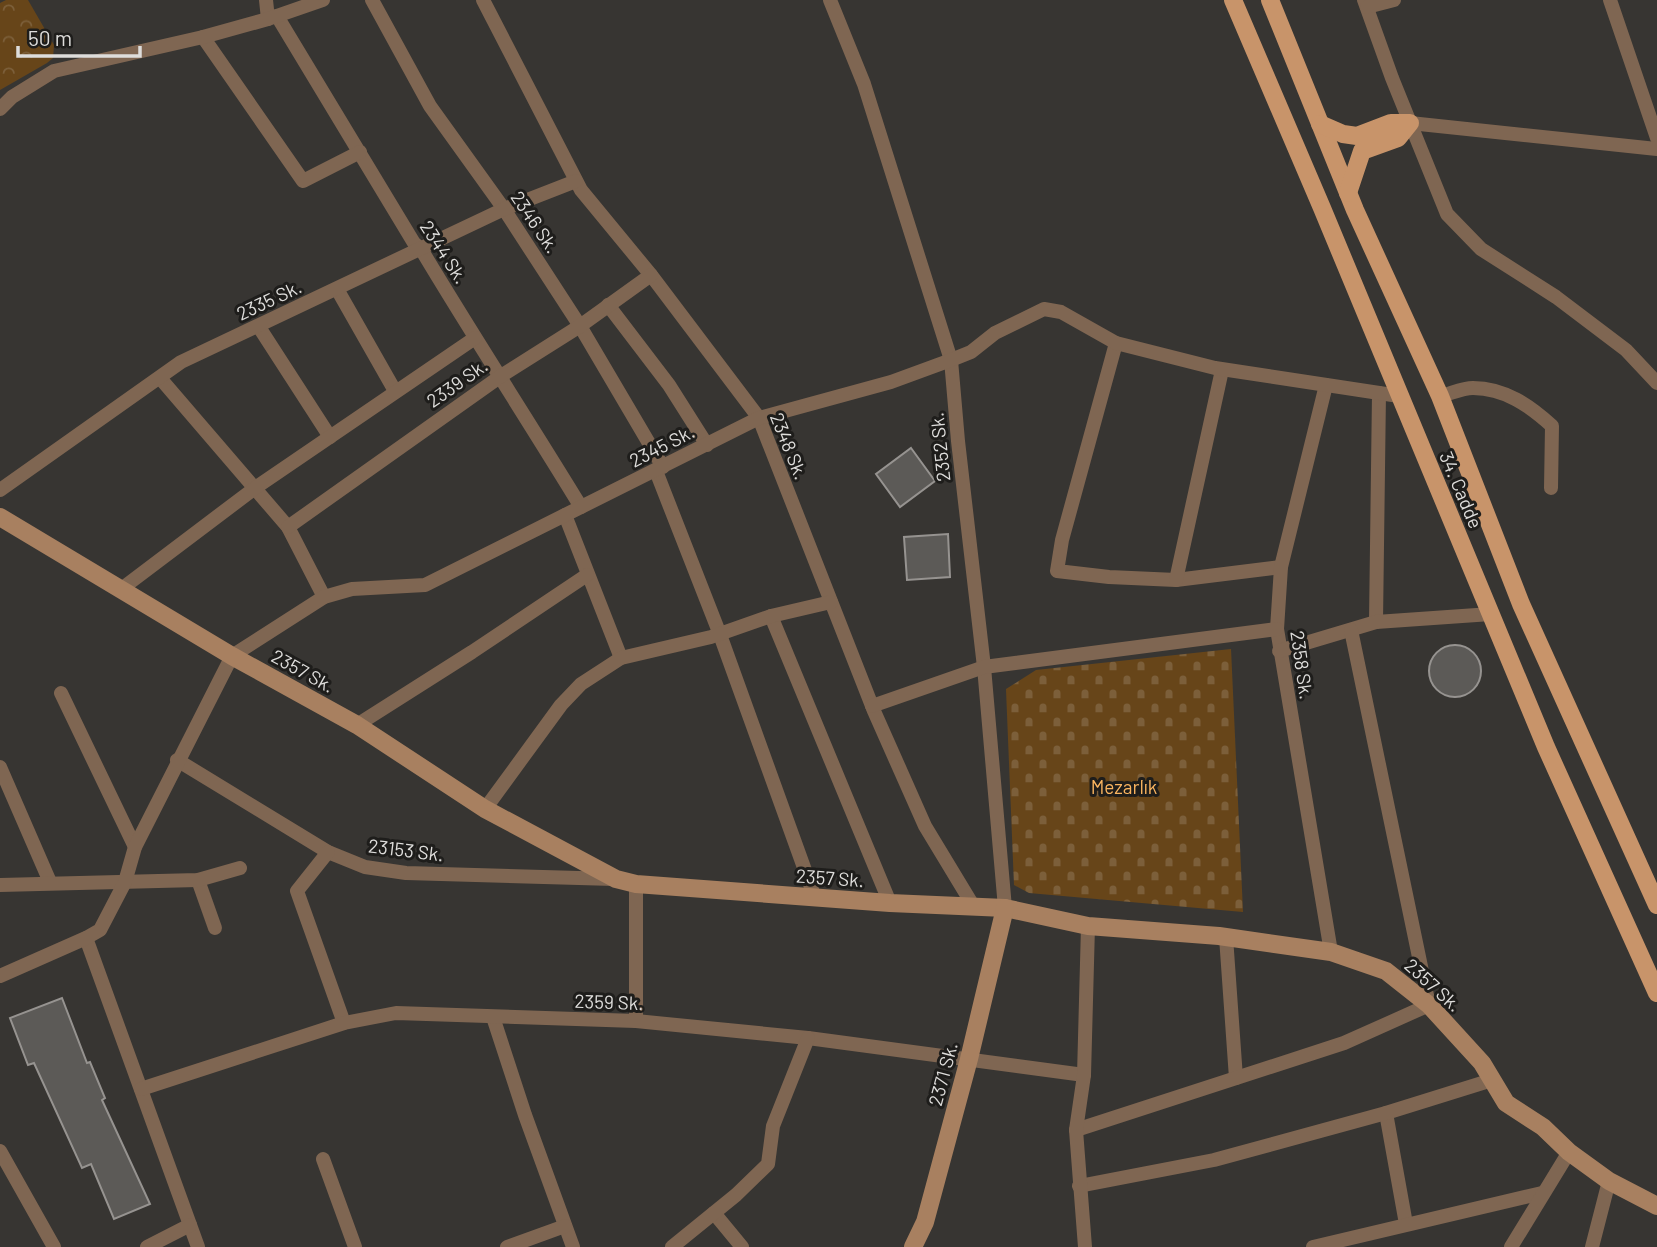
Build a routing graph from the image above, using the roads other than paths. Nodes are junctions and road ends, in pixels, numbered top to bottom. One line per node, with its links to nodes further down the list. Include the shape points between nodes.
1 (266, 0): 11 (street, 2344 Sk.)
2 (323, 0): 11 (street)
3 (372, 0): 22 (street, 2346 Sk., via 430,106)
4 (483, 0): 20 (street, 2348 Sk.)
5 (830, 0): 31 (street, 2352 Sk., via 864,84)
6 (1233, 0): 39 (main road, 34. Cadde)
7 (1270, 0): 15 (main road, 34. Cadde)
8 (1394, 0): 10 (street)
9 (1610, 0): 16 (street)
10 (1365, 4): 14 (street)
11 (272, 17): 12 (street); 19 (street, 2344 Sk.)
12 (203, 37): 13 (street, via 54,71); 19 (street, via 303,181)
13 (0, 109)
14 (1410, 123): 17 (main road, via 1398,138); 18 (street); 35 (street, via 1447,214 1481,249 1626,349)
15 (1320, 124): 17 (main road); 21 (main road, 34. Cadde)
16 (1657, 138)
17 (1360, 143): 21 (main road)
18 (1657, 149)
19 (360, 152): 23 (street, 2344 Sk.)
20 (576, 181): 22 (street, 2335 Sk.); 24 (street, 2348 Sk.)
21 (1348, 193): 40 (main road, 34. Cadde)
22 (504, 209): 23 (street, 2335 Sk.); 27 (street, 2346 Sk.)
23 (421, 249): 25 (street, 2335 Sk.); 29 (street, 2344 Sk.)
24 (651, 275): 26 (street, 2339 Sk.); 41 (street, 2348 Sk.)
25 (337, 289): 28 (street, 2335 Sk.); 37 (street)
26 (608, 305): 27 (street, 2339 Sk.); 43 (street, via 669,385)
27 (580, 326): 33 (street, 2339 Sk.); 44 (street, 2346 Sk.)
28 (259, 327): 34 (street, 2335 Sk., via 181,362); 42 (street)
29 (475, 338): 33 (street, 2344 Sk.); 37 (street)
30 (1116, 343): 31 (street, 2345 Sk., via 1061,312 1044,309); 32 (street); 54 (street, via 1057,571)
31 (951, 360): 41 (street, 2345 Sk., via 891,382); 67 (street, 2352 Sk.)
32 (1222, 369): 36 (street); 54 (street)
33 (501, 376): 48 (street, 2344 Sk.); 51 (street, 2339 Sk.)
34 (160, 378): 45 (street); 47 (street, 2335 Sk.)
35 (1657, 383)
36 (1326, 385): 38 (street); 52 (street, 2358 Sk.)
37 (396, 391): 42 (street)
38 (1379, 393): 39 (street); 60 (street)
39 (1399, 396): 58 (main road, 34. Cadde)
40 (1440, 396): 46 (street, via 1472,388 1508,395 1533,409 1552,426); 85 (main road, 34. Cadde, via 1521,604)
41 (759, 418): 43 (street, 2345 Sk.); 57 (street, 2348 Sk.)
42 (331, 437): 45 (street)
43 (707, 445): 44 (street, 2345 Sk.)
44 (659, 469): 48 (street, 2345 Sk.); 63 (street, 2346 Sk.)
45 (255, 488): 51 (street); 55 (street)
46 (1551, 488)
47 (0, 490)
48 (581, 507): 49 (street, 2345 Sk.)
49 (565, 514): 53 (street); 56 (street, 2345 Sk., via 425,585 352,589)
50 (0, 517): 55 (street, 2357 Sk.)
51 (288, 527): 56 (street)
52 (1281, 567): 54 (street); 61 (street, 2358 Sk.)
53 (587, 575): 66 (street); 70 (street)
54 (1176, 580)
55 (120, 590): 65 (street, 2357 Sk.)
56 (324, 597): 65 (street, 2345 Sk.)
57 (831, 602): 59 (street); 69 (street, 2348 Sk.)
58 (1491, 614): 60 (street); 94 (main road, 34. Cadde)
59 (771, 616): 63 (street); 84 (street)
60 (1376, 622): 62 (street)
61 (1277, 629): 64 (street, 2358 Sk.); 67 (street)
62 (1351, 630): 64 (street); 95 (street)
63 (719, 632): 66 (street); 83 (street, 2346 Sk.)
64 (1279, 651): 92 (street, 2358 Sk.)
65 (232, 656): 70 (street, 2357 Sk.); 71 (street)
66 (621, 658): 73 (street, via 582,684 561,705)
67 (984, 667): 69 (street); 87 (street, 2352 Sk.)
68 (61, 693): 74 (street)
69 (872, 706): 86 (street, 2348 Sk., via 925,826)
70 (357, 725): 73 (street, 2357 Sk.)
71 (177, 760): 74 (street); 75 (street, 23153 Sk.)
72 (0, 768): 79 (street)
73 (485, 809): 77 (street, 2357 Sk.)
74 (135, 847): 80 (street)
75 (328, 852): 77 (street, 23153 Sk., via 365,867 406,873); 98 (street, via 297,891)
76 (240, 868): 78 (street)
77 (616, 879): 81 (street, 2357 Sk.)
78 (198, 880): 80 (street); 89 (street)
79 (50, 882): 80 (street); 82 (street)
80 (125, 882): 91 (street, via 100,930)
81 (636, 884): 83 (street, 2357 Sk.); 97 (street)
82 (0, 885)
83 (815, 898): 84 (street, 2357 Sk.)
84 (890, 903): 86 (street, 2357 Sk.)
85 (1657, 905)
86 (974, 907): 87 (street, 2357 Sk.)
87 (1004, 908): 88 (street, 2357 Sk.); 100 (street, 2371 Sk.)
88 (1088, 926): 90 (street, 2357 Sk.); 101 (street)
89 (215, 928)
90 (1226, 937): 92 (street, 2357 Sk.); 102 (street)
91 (86, 938): 93 (street); 104 (street)
92 (1331, 952): 95 (street, 2357 Sk., via 1387,971)
93 (0, 976)
94 (1657, 993)
95 (1429, 1005): 102 (street, via 1344,1043); 103 (street, 2357 Sk.)
96 (493, 1017): 97 (street, 2359 Sk.); 98 (street, 2359 Sk., via 396,1013); 117 (street)
97 (636, 1021): 99 (street, 2359 Sk.)
98 (344, 1023): 104 (street, 2359 Sk.)
99 (808, 1038): 100 (street, 2359 Sk.); 114 (street, via 773,1126 768,1164)
100 (969, 1059): 101 (street, 2359 Sk.); 126 (street, 2371 Sk., via 925,1222)
101 (1084, 1075): 106 (street)
102 (1236, 1079): 106 (street)
103 (1492, 1080): 105 (street); 108 (street, 2357 Sk., via 1506,1103 1543,1126)
104 (141, 1089): 116 (street)
105 (1387, 1114): 111 (street, via 1214,1160); 115 (street)
106 (1076, 1130): 111 (street)
107 (0, 1151): 118 (street)
108 (1569, 1152): 110 (street, 2357 Sk.); 112 (street)
109 (323, 1159): 121 (street)
110 (1609, 1181): 113 (street, 2357 Sk.); 130 (street)
111 (1080, 1186): 127 (street)
112 (1542, 1193): 115 (street); 129 (street)
113 (1657, 1206)
114 (714, 1213): 124 (street); 125 (street)
115 (1406, 1224): 128 (street)
116 (190, 1225): 119 (street); 120 (street)
117 (565, 1226): 122 (street); 123 (street)
118 (54, 1247)
119 (147, 1247)
120 (198, 1247)
121 (355, 1247)
122 (507, 1247)
123 (573, 1247)
124 (672, 1247)
125 (742, 1247)
126 (913, 1247)
127 (1085, 1247)
128 (1313, 1247)
129 (1511, 1247)
130 (1592, 1247)

